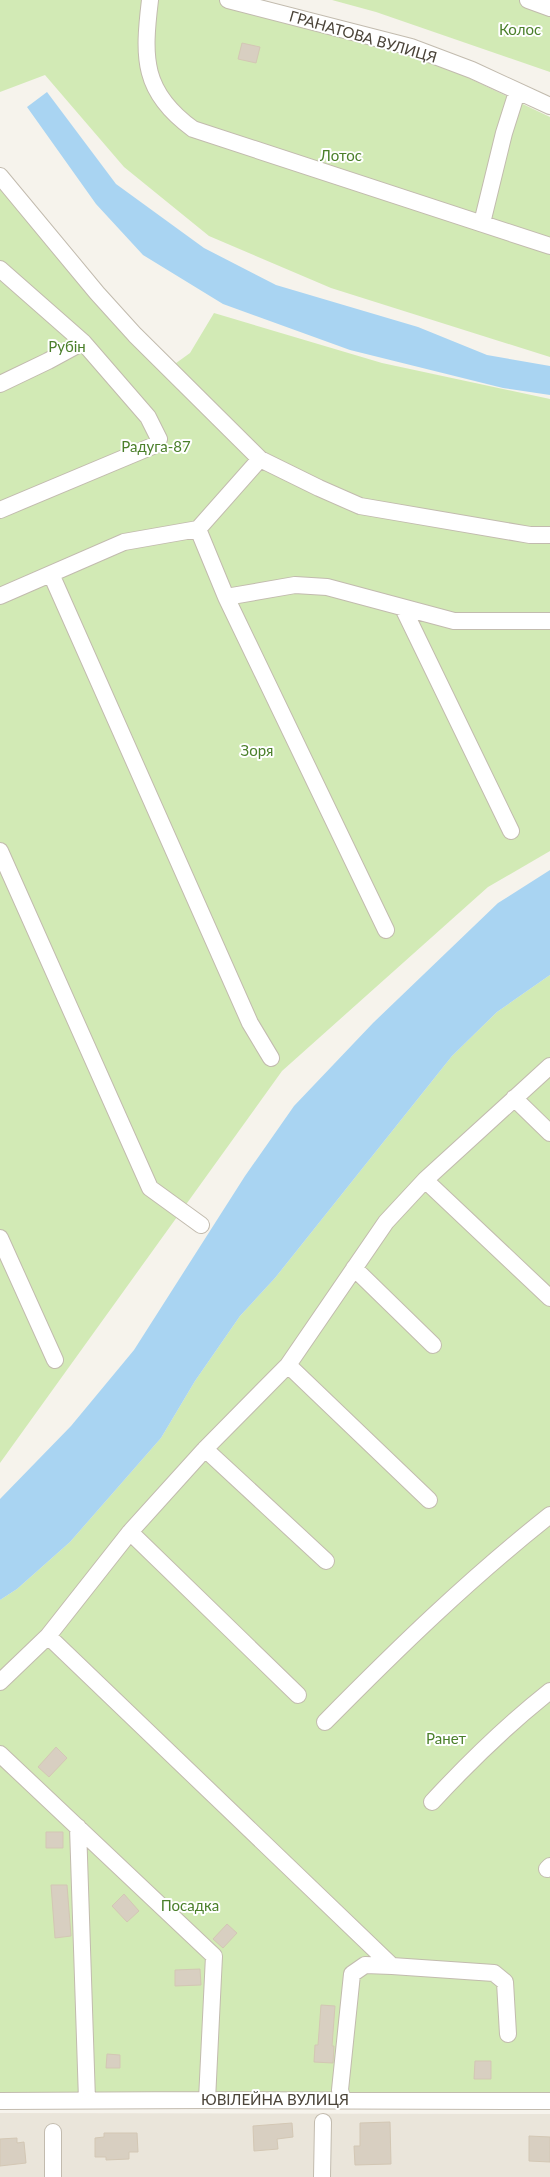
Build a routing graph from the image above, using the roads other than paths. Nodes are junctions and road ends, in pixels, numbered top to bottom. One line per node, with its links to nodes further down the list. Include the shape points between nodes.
1 (150, 0): 8 (street, via 145,51 149,72 173,114 193,129)
2 (228, 0): 5 (street, ГРАНАТОВА ВУЛИЦЯ, via 410,47 472,70)
3 (528, 0): 4 (street)
4 (550, 8)
5 (517, 92): 6 (street, ГРАНАТОВА ВУЛИЦЯ); 8 (street)
6 (550, 106)
7 (0, 176): 13 (street, via 136,336)
8 (482, 224): 9 (street)
9 (550, 246)
10 (0, 269): 11 (street)
11 (83, 342): 12 (street); 14 (street, via 148,417 159,439 155,445)
12 (0, 384)
13 (260, 459): 15 (street); 16 (street, via 360,506)
14 (0, 510)
15 (198, 529): 17 (street, via 124,542); 19 (street)
16 (550, 535)
17 (51, 574): 18 (street); 25 (street, via 250,1023)
18 (0, 596)
19 (226, 597): 20 (street, via 295,585 327,587); 24 (street)
20 (403, 608): 21 (street, via 454,621); 22 (street)
21 (550, 621)
22 (511, 831)
23 (0, 851): 30 (street, via 150,1188)
24 (386, 930)
25 (271, 1058)
26 (550, 1066): 27 (street)
27 (514, 1098): 28 (street); 29 (street)
28 (550, 1133)
29 (426, 1180): 32 (street, via 386,1222); 33 (street)
30 (201, 1224)
31 (0, 1238): 35 (street)
32 (354, 1268): 34 (street); 36 (street)
33 (550, 1298)
34 (433, 1345)
35 (55, 1360)
36 (288, 1365): 37 (street); 38 (street)
37 (205, 1449): 40 (street); 41 (street)
38 (429, 1500)
39 (550, 1515): 46 (street, via 494,1559 410,1636)
40 (130, 1532): 42 (street); 45 (street)
41 (326, 1561)
42 (48, 1636): 43 (street); 50 (street)
43 (0, 1682)
44 (550, 1691): 48 (street, via 512,1721)
45 (298, 1695)
46 (325, 1722)
47 (0, 1754): 49 (street)
48 (432, 1802)
49 (78, 1827): 52 (street); 53 (street, via 214,1956)
50 (392, 1966): 51 (street, via 494,1973 505,1982); 54 (street, via 365,1965 352,1974 340,2090)
51 (508, 2034)
52 (87, 2100): 53 (street, ЮВІЛЕЙНА ВУЛИЦЯ); 55 (street, ЮВІЛЕЙНА ВУЛИЦЯ)
53 (207, 2100): 54 (street, ЮВІЛЕЙНА ВУЛИЦЯ)
54 (343, 2100): 56 (street, ЮВІЛЕЙНА ВУЛИЦЯ)
55 (0, 2101)
56 (550, 2101)
57 (323, 2122): 60 (street)
58 (53, 2132): 59 (street)
59 (53, 2177)
60 (322, 2177)

